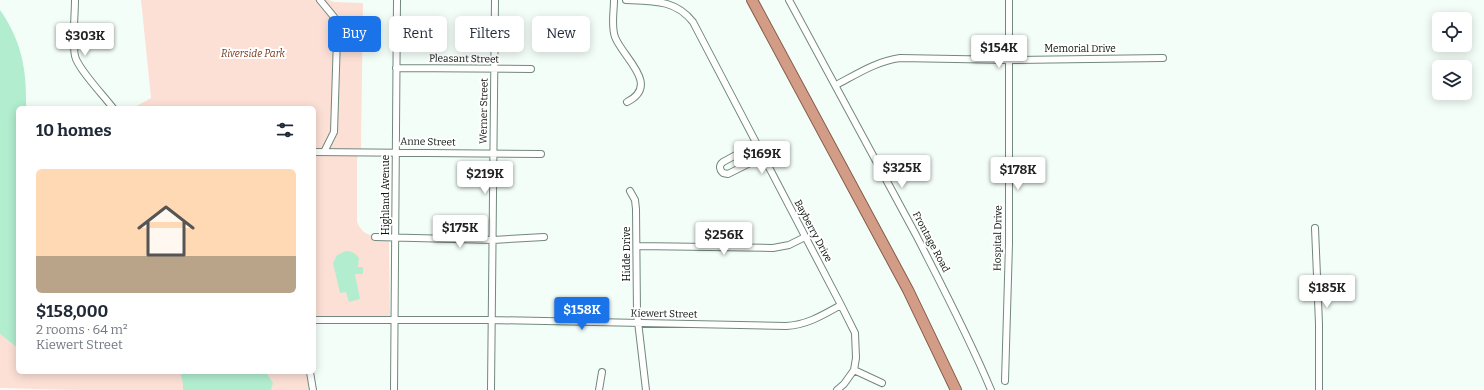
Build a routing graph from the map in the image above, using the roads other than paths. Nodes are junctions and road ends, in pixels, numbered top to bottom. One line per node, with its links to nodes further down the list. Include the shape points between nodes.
1 (75, 0): 18 (street, via 76,59)
2 (320, 0): 21 (street, via 334,17 337,38 334,132)
3 (397, 0): 13 (street, Highland Avenue)
4 (495, 0): 14 (street, Werner Street)
5 (614, 0): 17 (street, via 615,37 639,73 641,81 641,89 637,96)
6 (626, 0): 10 (street, Bayberry Drive)
7 (752, 0): 50 (highway, via 908,290)
8 (789, 0): 16 (street, Frontage Road)
9 (1009, 0): 12 (street, Hospital Drive)
10 (674, 1): 19 (street, Bayberry Drive, via 689,16)
11 (1163, 58): 12 (street, Memorial Drive)
12 (1009, 60): 16 (street, Memorial Drive, via 889,59); 42 (street, Hospital Drive, via 1009,244)
13 (396, 68): 14 (street, Pleasant Street); 22 (street, Highland Avenue)
14 (495, 69): 15 (street, Pleasant Street); 23 (street, Werner Street)
15 (531, 69)
16 (836, 85): 51 (street, Frontage Road, via 940,282)
17 (627, 102)
18 (111, 106)
19 (756, 144): 25 (street, Bayberry Drive); 25 (street, via 723,162 720,169 728,174)
20 (316, 152): 21 (street, Anne Street)
21 (324, 152): 22 (street, Anne Street)
22 (396, 152): 23 (street, Anne Street); 31 (street, Highland Avenue)
23 (494, 153): 24 (street, Anne Street); 32 (street, Werner Street)
24 (541, 154)
25 (762, 157): 30 (street, Bayberry Drive)
26 (630, 191): 33 (street, Hidde Drive, via 635,200)
27 (1315, 228): 52 (street)
28 (376, 237): 31 (street)
29 (544, 237): 32 (street)
30 (804, 237): 33 (street, via 788,245 773,248); 34 (street, Bayberry Drive)
31 (396, 238): 32 (street); 36 (street, Highland Avenue)
32 (493, 240): 37 (street, Werner Street)
33 (637, 246): 38 (street, Hidde Drive)
34 (841, 305): 38 (street, Kiewert Street, via 796,326); 39 (street, Bayberry Drive, via 855,333)
35 (316, 320): 36 (street, Kiewert Street)
36 (394, 320): 37 (street, Kiewert Street); 45 (street, Highland Avenue)
37 (491, 320): 38 (street, Kiewert Street); 46 (street, Werner Street)
38 (637, 323): 48 (street, Hidde Drive)
39 (854, 370): 43 (street); 49 (street)
40 (602, 372): 47 (street)
41 (310, 374): 44 (street)
42 (1005, 381)
43 (882, 383)
44 (313, 390)
45 (394, 390)
46 (491, 390)
47 (599, 390)
48 (646, 390)
49 (837, 390)
50 (956, 390)
51 (991, 390)
52 (1319, 390)

